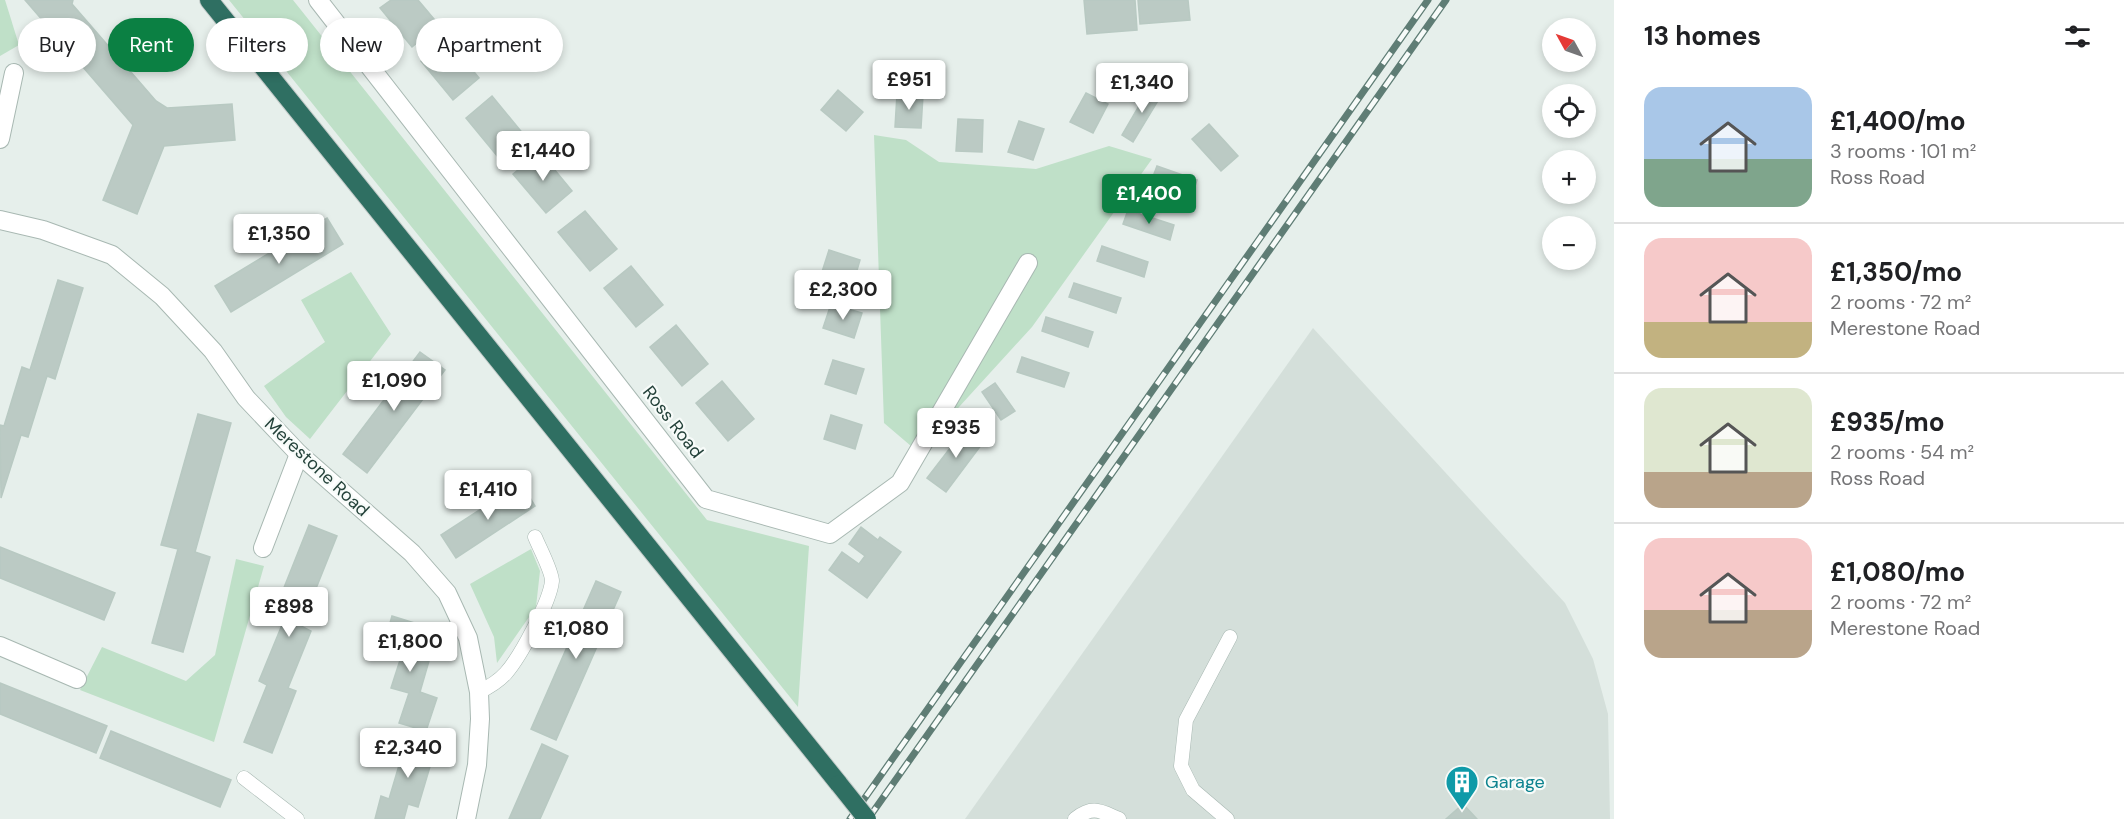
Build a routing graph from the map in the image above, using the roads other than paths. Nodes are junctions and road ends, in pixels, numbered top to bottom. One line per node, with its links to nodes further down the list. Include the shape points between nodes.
1 (209, 0): 17 (highway, bridge)
2 (318, 0): 6 (street, Ross Road, via 706,499 830,534 900,483)
3 (14, 74): 4 (street)
4 (0, 139)
5 (0, 220): 7 (street, Merestone Road, via 43,230 112,255 162,296 213,351 246,398)
6 (1028, 263)
7 (299, 454): 9 (street); 13 (street, Merestone Road, via 412,553 447,593 468,638)
8 (535, 537): 13 (lane, via 552,579 546,603 506,673)
9 (263, 548)
10 (1230, 637): 20 (lane, via 1186,720 1181,766 1193,790)
11 (0, 646): 12 (street)
12 (77, 679)
13 (479, 692): 16 (street, Merestone Road, via 477,765)
14 (244, 778): 15 (lane)
15 (297, 819)
16 (466, 819)
17 (867, 819)
18 (1075, 819): 19 (lane, via 1094,809)
19 (1119, 819)
20 (1227, 819)

